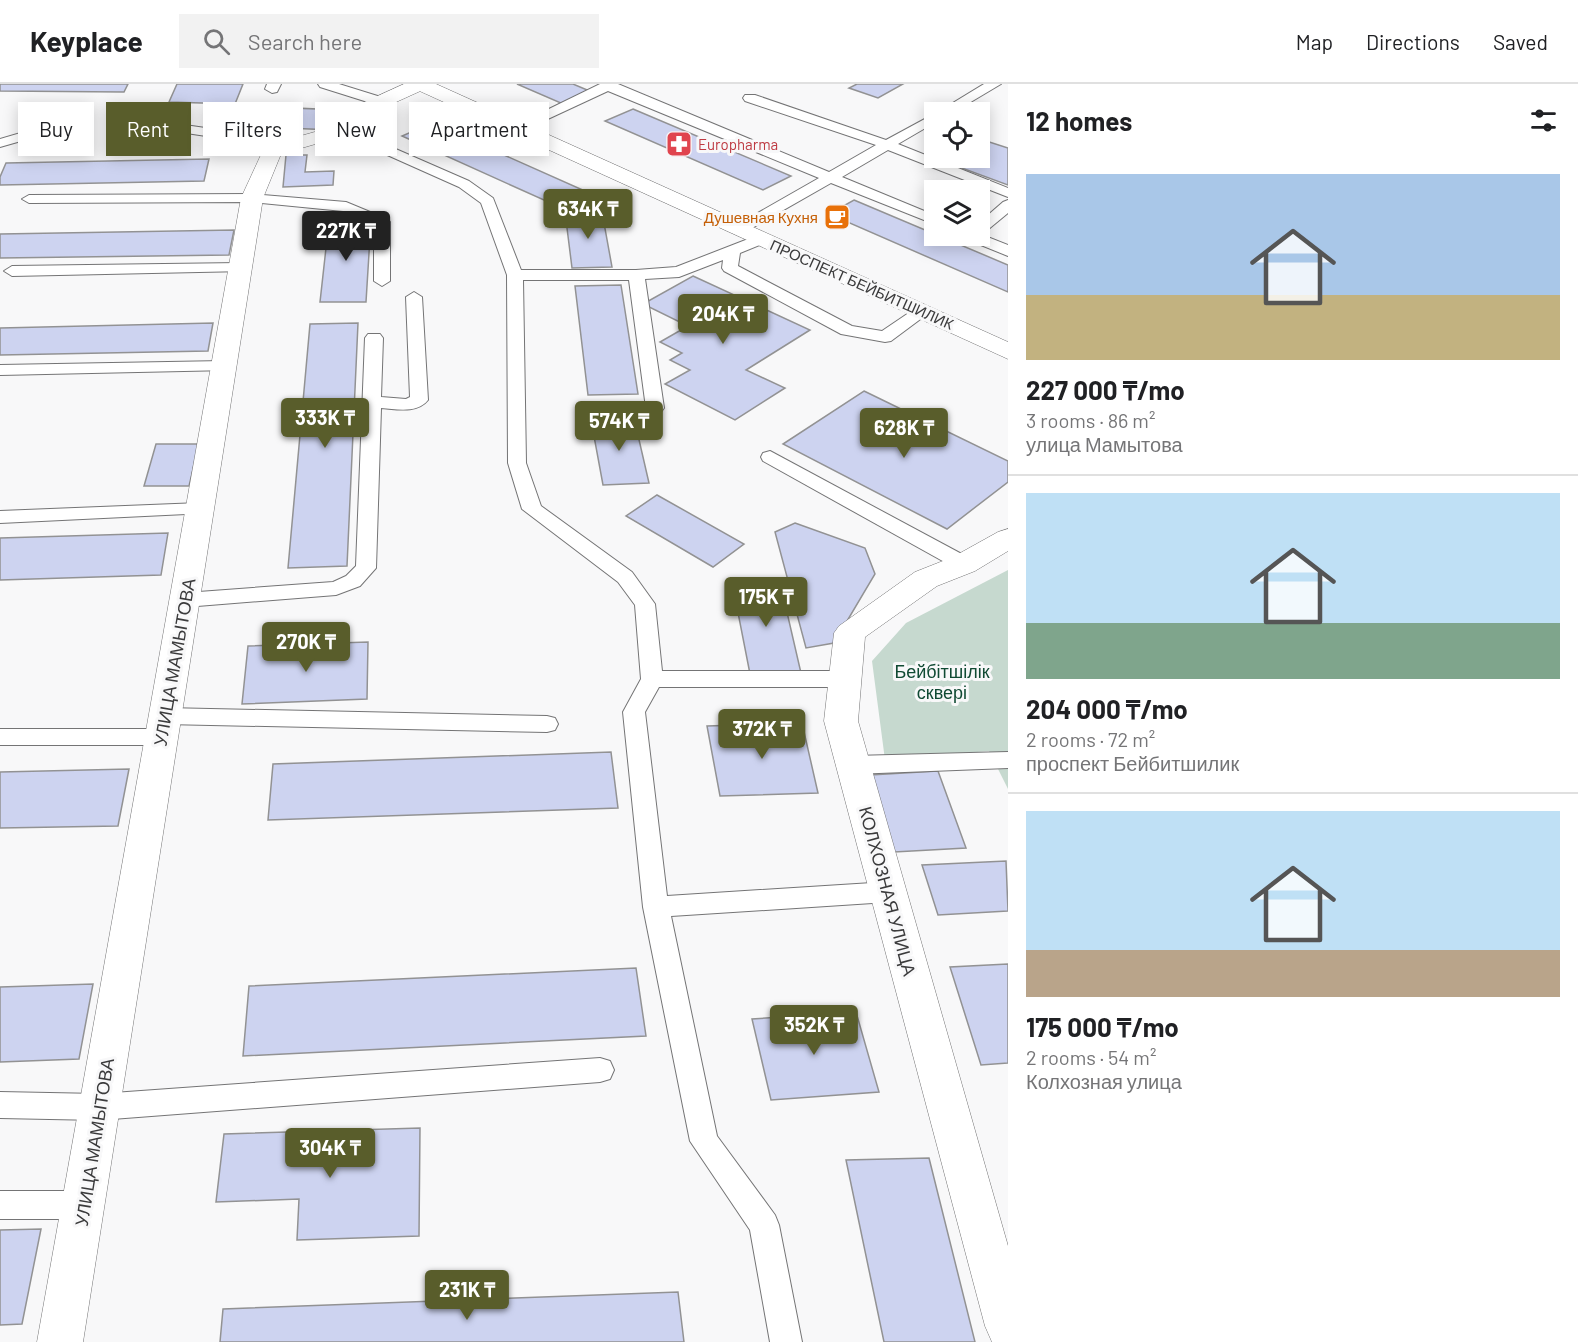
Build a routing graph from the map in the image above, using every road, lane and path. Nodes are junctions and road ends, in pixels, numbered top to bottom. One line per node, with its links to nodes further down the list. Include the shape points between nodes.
1 (325, 84): 6 (lane)
2 (420, 84): 6 (street); 7 (street, ПРОСПЕКТ БЕЙБИТШИЛИК)
3 (994, 84): 8 (lane)
4 (610, 85): 9 (lane); 17 (lane)
5 (750, 98): 14 (lane)
6 (379, 101)
7 (460, 102)
8 (962, 102)
9 (549, 113)
10 (924, 124): 14 (lane)
11 (18, 138): 12 (lane)
12 (0, 143)
13 (549, 144): 24 (street, ПРОСПЕКТ БЕЙБИТШИЛИК)
14 (888, 145): 17 (lane); 18 (lane)
15 (397, 154): 29 (lane, via 464,184 488,201)
16 (270, 156): 19 (street, УЛИЦА МАМЫТОВА)
17 (831, 178): 22 (lane); 24 (lane)
18 (1008, 193)
19 (252, 198): 20 (lane); 27 (street, УЛИЦА МАМЫТОВА); 31 (lane, via 346,207 382,222)
20 (29, 199)
21 (1008, 205): 23 (lane)
22 (924, 216)
23 (990, 220)
24 (745, 239): 30 (lane, via 679,272); 33 (street, ПРОСПЕКТ БЕЙБИТШИЛИК); 33 (lane, via 730,268 847,330 885,337)
25 (990, 244): 26 (lane)
26 (1008, 251)
27 (240, 268): 28 (lane); 36 (street, УЛИЦА МАМЫТОВА)
28 (12, 271)
29 (515, 275): 30 (lane); 46 (lane, via 517,463 532,509 625,577 645,604)
30 (636, 275): 39 (lane)
31 (382, 280)
32 (414, 297): 38 (lane, via 419,400 408,405)
33 (922, 312): 35 (street, ПРОСПЕКТ БЕЙБИТШИЛИК)
34 (374, 338): 38 (lane)
35 (1008, 351)
36 (224, 366): 37 (lane); 41 (street, УЛИЦА МАМЫТОВА)
37 (0, 370)
38 (370, 402): 45 (lane, via 366,568 353,581 336,588)
39 (655, 408)
40 (770, 457): 44 (lane)
41 (200, 509): 42 (lane); 45 (street, УЛИЦА МАМЫТОВА)
42 (0, 517)
43 (1008, 538): 44 (street, КОЛХОЗНАЯ УЛИЦА)
44 (964, 564): 47 (street, КОЛХОЗНАЯ УЛИЦА, via 926,579 850,633)
45 (185, 600): 49 (street, УЛИЦА МАМЫТОВА)
46 (652, 679): 47 (lane); 54 (lane, via 634,712)
47 (846, 679): 52 (street, КОЛХОЗНАЯ УЛИЦА, via 841,721)
48 (547, 724): 49 (lane)
49 (163, 727): 50 (lane); 57 (street, УЛИЦА МАМЫТОВА)
50 (0, 737)
51 (1008, 760): 52 (lane)
52 (853, 765): 53 (street, КОЛХОЗНАЯ УЛИЦА)
53 (888, 892): 54 (lane); 60 (street, КОЛХОЗНАЯ УЛИЦА)
54 (656, 907): 62 (lane, via 704,1141 764,1225)
55 (600, 1070): 57 (lane)
56 (0, 1105): 57 (lane)
57 (99, 1107): 59 (street, УЛИЦА МАМЫТОВА)
58 (0, 1205): 59 (lane)
59 (83, 1205): 61 (street, УЛИЦА МАМЫТОВА)
60 (1008, 1326)
61 (60, 1342)
62 (786, 1342)

